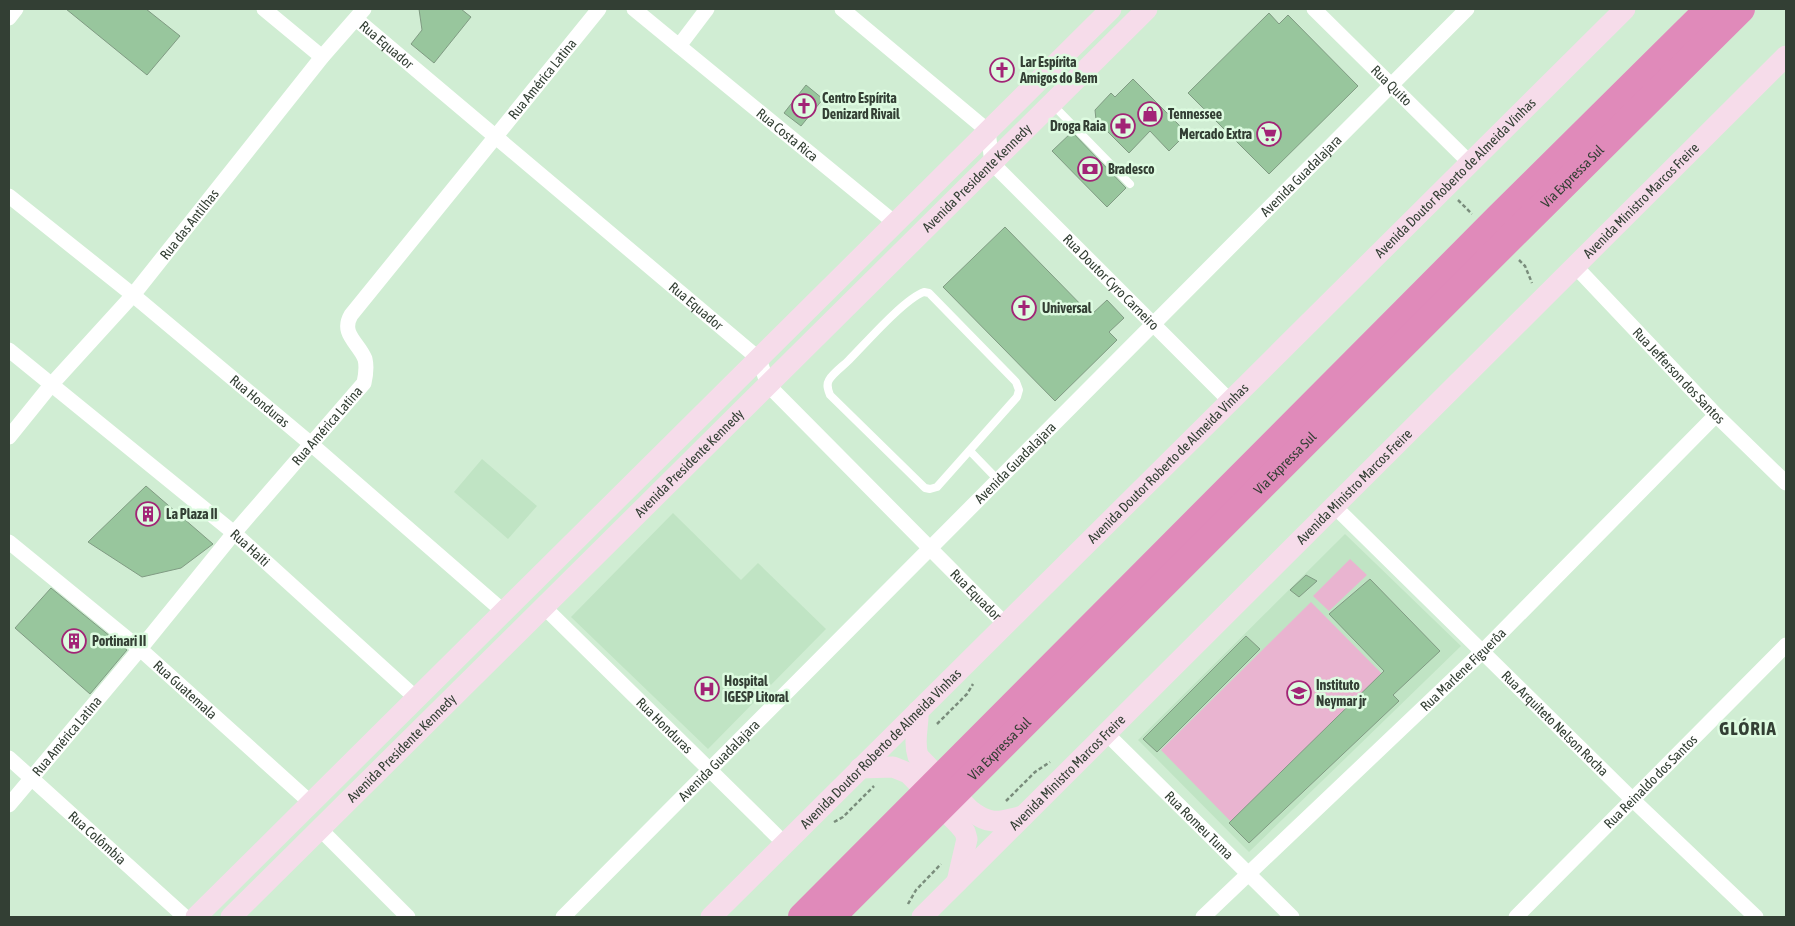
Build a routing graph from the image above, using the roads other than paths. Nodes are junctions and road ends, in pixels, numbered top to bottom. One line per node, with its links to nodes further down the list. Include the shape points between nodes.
1 (16, 9): 15 (street)
2 (264, 9): 18 (street)
3 (599, 9): 22 (street, Rua América Latina)
4 (634, 9): 16 (street)
5 (708, 9): 16 (street)
6 (842, 9): 21 (street)
7 (1111, 9): 21 (main road, Avenida Presidente Kennedy)
8 (1147, 9): 20 (main road, Avenida Presidente Kennedy)
9 (1314, 9): 19 (street, Rua Quito)
10 (1467, 9): 19 (street, Avenida Guadalajara)
11 (1625, 9): 23 (main road, Avenida Doutor Roberto de Almeida Vinhas)
12 (1709, 9): 28 (highway, Via Expressa Sul)
13 (1741, 9): 28 (highway, Via Expressa Sul)
14 (360, 14): 18 (street, Rua das Antilhas); 22 (street, Rua Equador)
15 (9, 18)
16 (679, 46): 27 (street, Rua Costa Rica)
17 (1786, 56): 29 (main road, Avenida Ministro Marcos Freire)
18 (322, 57): 30 (street, Rua das Antilhas)
19 (1392, 85): 23 (street, Rua Quito); 31 (street, Avenida Guadalajara)
20 (1052, 103): 24 (main road, Avenida Presidente Kennedy); 25 (lane)
21 (988, 131): 24 (street); 27 (main road, Avenida Presidente Kennedy)
22 (496, 136): 33 (street, Rua Equador); 39 (street, Rua América Latina, via 348,320 350,337 365,360 364,383)
23 (1469, 162): 36 (main road, Avenida Doutor Roberto de Almeida Vinhas)
24 (992, 163): 31 (street, Rua Doutor Cyro Carneiro); 35 (main road, Avenida Presidente Kennedy)
25 (1130, 184)
26 (9, 196): 30 (street, Rua Honduras)
27 (896, 223): 33 (main road, Avenida Presidente Kennedy)
28 (1507, 225): 63 (highway, Via Expressa Sul)
29 (1575, 266): 37 (street, Rua Jefferson dos Santos); 43 (main road, Avenida Ministro Marcos Freire)
30 (132, 295): 34 (street, Rua das Antilhas); 39 (street, Rua Honduras)
31 (1153, 324): 36 (street, Rua Doutor Cyro Carneiro); 41 (street, Avenida Guadalajara)
32 (9, 350): 34 (street, Rua Haiti)
33 (759, 359): 35 (street, Rua Equador); 48 (main road, Avenida Presidente Kennedy)
34 (52, 385): 38 (street, Rua das Antilhas); 44 (street, Rua Haiti)
35 (768, 385): 46 (street, Rua Equador); 47 (main road, Avenida Presidente Kennedy)
36 (1230, 402): 49 (main road, Avenida Doutor Roberto de Almeida Vinhas)
37 (1716, 415): 42 (street, Rua Jefferson dos Santos); 52 (street, Rua Marlene Figuerôa)
38 (9, 437)
39 (311, 444): 44 (street, Rua América Latina); 48 (street, Rua Honduras)
40 (970, 451): 40 (lane, via 936,487 924,488 830,395 828,381 899,310 924,292 929,293 1016,382 1019,390); 41 (lane)
41 (998, 480): 46 (street, Avenida Guadalajara)
42 (1786, 483)
43 (1334, 506): 52 (street, Rua Arquiteto Nelson Rocha); 55 (main road, Avenida Ministro Marcos Freire)
44 (234, 533): 51 (street, Rua América Latina); 53 (street, Rua Haiti)
45 (9, 542): 51 (street, Rua Guatemala)
46 (930, 548): 49 (street, Rua Equador); 58 (street, Avenida Guadalajara)
47 (544, 607): 58 (street, Rua Honduras); 65 (main road, Avenida Presidente Kennedy)
48 (504, 612): 53 (main road, Avenida Presidente Kennedy)
49 (1005, 624): 54 (main road, Avenida Doutor Roberto de Almeida Vinhas)
50 (1786, 645): 60 (street, Rua Reinaldo dos Santos)
51 (140, 649): 59 (street, Rua América Latina); 61 (street, Rua Guatemala)
52 (1483, 651): 60 (street, Rua Arquiteto Nelson Rocha); 67 (street, Rua Marlene Figuerôa)
53 (416, 698): 61 (main road, Avenida Presidente Kennedy)
54 (918, 711): 57 (main road, Avenida Doutor Roberto de Almeida Vinhas); 64 (main road, via 915,746 918,756 970,810 993,822)
55 (1106, 733): 64 (main road, Avenida Ministro Marcos Freire); 67 (street, Rua Romeu Tuma)
56 (9, 758): 59 (street, Rua Colômbia)
57 (860, 768): 66 (main road, Avenida Doutor Roberto de Almeida Vinhas); 68 (main road, via 893,767 908,773 960,826 967,839)
58 (710, 770): 66 (street, Rua Honduras); 73 (street, Avenida Guadalajara)
59 (31, 778): 62 (street, Rua América Latina); 69 (street, Rua Colômbia)
60 (1633, 800): 80 (street, Rua Reinaldo dos Santos); 81 (street, Rua Arquiteto Nelson Rocha)
61 (311, 803): 70 (main road, Avenida Presidente Kennedy)
62 (9, 805)
63 (920, 813): 75 (highway, Via Expressa Sul); 76 (highway, Via Expressa Sul)
64 (1023, 816): 68 (main road, Avenida Ministro Marcos Freire)
65 (320, 829): 71 (main road, Avenida Presidente Kennedy); 72 (street)
66 (785, 844): 74 (main road, Avenida Doutor Roberto de Almeida Vinhas)
67 (1248, 874): 78 (street, Rua Marlene Figuerôa); 79 (street, Rua Romeu Tuma)
68 (957, 882): 77 (main road, Avenida Ministro Marcos Freire)
69 (185, 917)
70 (196, 917)
71 (231, 917)
72 (408, 917)
73 (563, 917)
74 (711, 917)
75 (802, 917)
76 (831, 917)
77 (922, 917)
78 (1203, 917)
79 (1292, 917)
80 (1516, 917)
81 (1756, 917)

